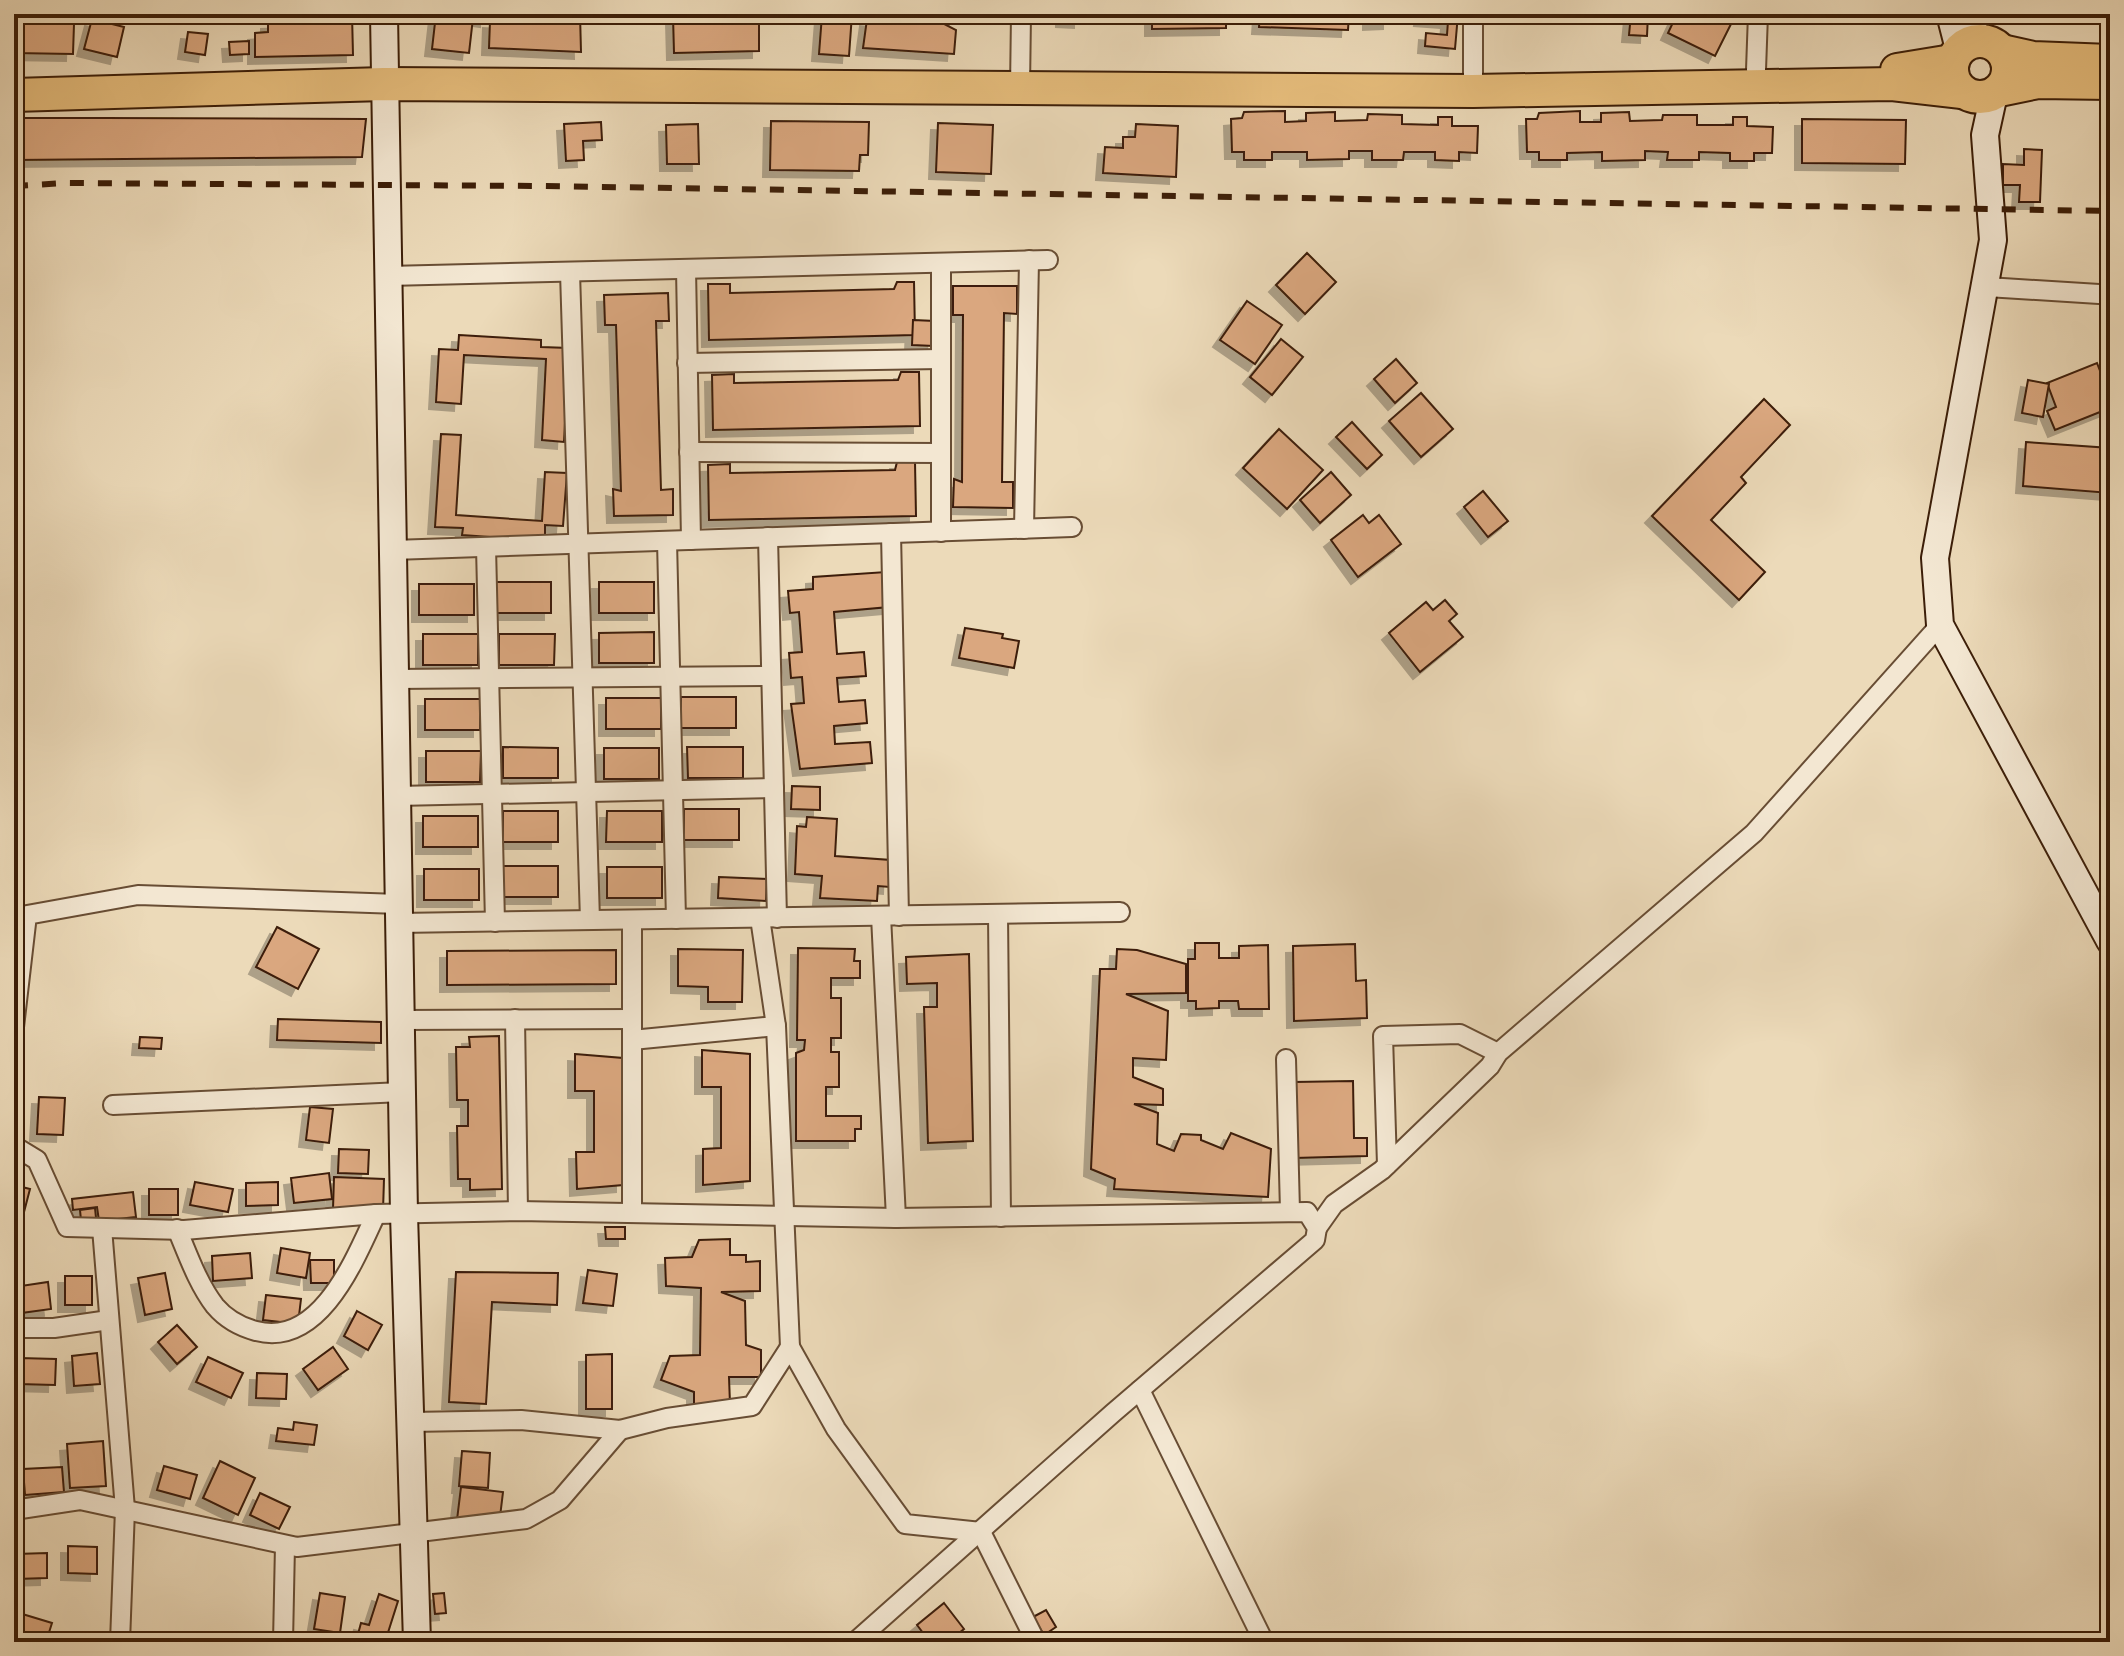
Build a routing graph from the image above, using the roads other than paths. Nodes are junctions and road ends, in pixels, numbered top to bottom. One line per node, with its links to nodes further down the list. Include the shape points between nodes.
1 (384, 14): 11 (main road)
2 (1021, 14): 12 (street)
3 (1473, 14): 13 (street)
4 (1758, 14): 9 (street)
5 (1950, 14): 7 (main road)
6 (1961, 14): 7 (main road)
7 (1974, 50): 8 (highway); 9 (highway, via 1890,71); 14 (highway, via 1953,78); 14 (highway, via 2007,75)
8 (2109, 63): 14 (highway)
9 (1756, 70): 13 (highway)
10 (14, 74): 11 (highway)
11 (384, 77): 12 (highway); 15 (highway); 21 (main road)
12 (1021, 78): 13 (highway)
13 (1472, 81): 14 (highway, via 1892,84)
14 (1981, 93): 22 (main road, via 1993,209)
15 (14, 95)
16 (1029, 260): 17 (street); 18 (street); 29 (street)
17 (1048, 260)
18 (941, 263): 19 (street); 24 (street)
19 (686, 269): 20 (street); 25 (street)
20 (570, 272): 21 (street); 35 (street)
21 (388, 276): 37 (main road)
22 (1987, 287): 23 (street); 38 (main road, via 1935,558)
23 (2099, 294)
24 (941, 359): 25 (street); 27 (street)
25 (687, 363): 26 (street)
26 (689, 452): 27 (street); 33 (street)
27 (941, 453): 30 (street)
28 (1072, 527): 29 (street)
29 (1024, 529): 30 (street)
30 (941, 532): 31 (street)
31 (891, 533): 32 (street); 52 (street)
32 (768, 537): 33 (street); 39 (street)
33 (691, 540): 34 (street)
34 (667, 541): 35 (street); 42 (street)
35 (576, 544): 36 (street); 41 (street)
36 (486, 547): 37 (street); 40 (street)
37 (393, 550): 43 (main road)
38 (1940, 625): 58 (main road); 65 (street, via 1754,833)
39 (771, 676): 42 (street); 44 (street)
40 (489, 677): 41 (street); 43 (street); 47 (street)
41 (581, 677): 42 (street); 46 (street)
42 (670, 677): 45 (street)
43 (395, 679): 48 (main road)
44 (774, 788): 45 (street); 53 (street)
45 (673, 790): 46 (street); 54 (street)
46 (585, 792): 47 (street); 55 (street)
47 (492, 794): 48 (street); 57 (street)
48 (397, 796): 50 (main road)
49 (1120, 912): 51 (street)
50 (399, 914): 57 (street); 61 (main road); 63 (street, via 138,895 27,915)
51 (998, 914): 52 (street); 77 (street)
52 (890, 916): 53 (street); 78 (street)
53 (768, 918): 54 (street); 62 (street)
54 (676, 919): 56 (street)
55 (590, 920): 56 (street); 57 (street)
56 (632, 920): 60 (street)
57 (495, 922)
58 (2110, 941)
59 (515, 1019): 60 (street); 61 (street); 72 (street)
60 (632, 1019): 64 (street)
61 (401, 1020): 67 (main road)
62 (776, 1026): 64 (street); 74 (street)
63 (14, 1027)
64 (632, 1040): 71 (street)
65 (1498, 1053): 70 (street); 70 (street, via 1460,1034 1383,1036)
66 (1286, 1059): 73 (street)
67 (402, 1092): 68 (street); 76 (main road)
68 (113, 1105)
69 (14, 1146): 79 (street, via 37,1160 67,1227)
70 (1387, 1165): 80 (street, via 1334,1204)
71 (632, 1210): 72 (street); 74 (street)
72 (518, 1211): 76 (street)
73 (1290, 1211): 77 (street); 80 (street, via 1307,1212)
74 (785, 1213): 78 (street); 84 (street)
75 (376, 1214): 76 (street); 81 (street); 81 (street, via 346,1278 295,1329 270,1335 241,1327 216,1307)
76 (404, 1214): 86 (main road)
77 (1001, 1217): 78 (street)
78 (896, 1218)
79 (102, 1228): 81 (street); 82 (street)
80 (1317, 1228): 85 (street, via 1315,1240)
81 (177, 1229)
82 (109, 1320): 83 (street); 88 (street)
83 (14, 1328)
84 (790, 1347): 87 (street, via 752,1406); 90 (street, via 836,1429 905,1524)
85 (1140, 1390): 90 (street); 98 (street)
86 (411, 1422): 87 (street, via 521,1420); 91 (main road)
87 (620, 1430): 91 (street, via 543,1513)
88 (125, 1509): 89 (street, via 80,1500); 92 (street); 93 (street)
89 (14, 1510)
90 (981, 1532): 96 (street); 97 (street)
91 (414, 1533): 92 (street); 95 (main road)
92 (285, 1545): 94 (street)
93 (120, 1642)
94 (283, 1642)
95 (417, 1642)
96 (855, 1642)
97 (1036, 1642)
98 (1264, 1642)

